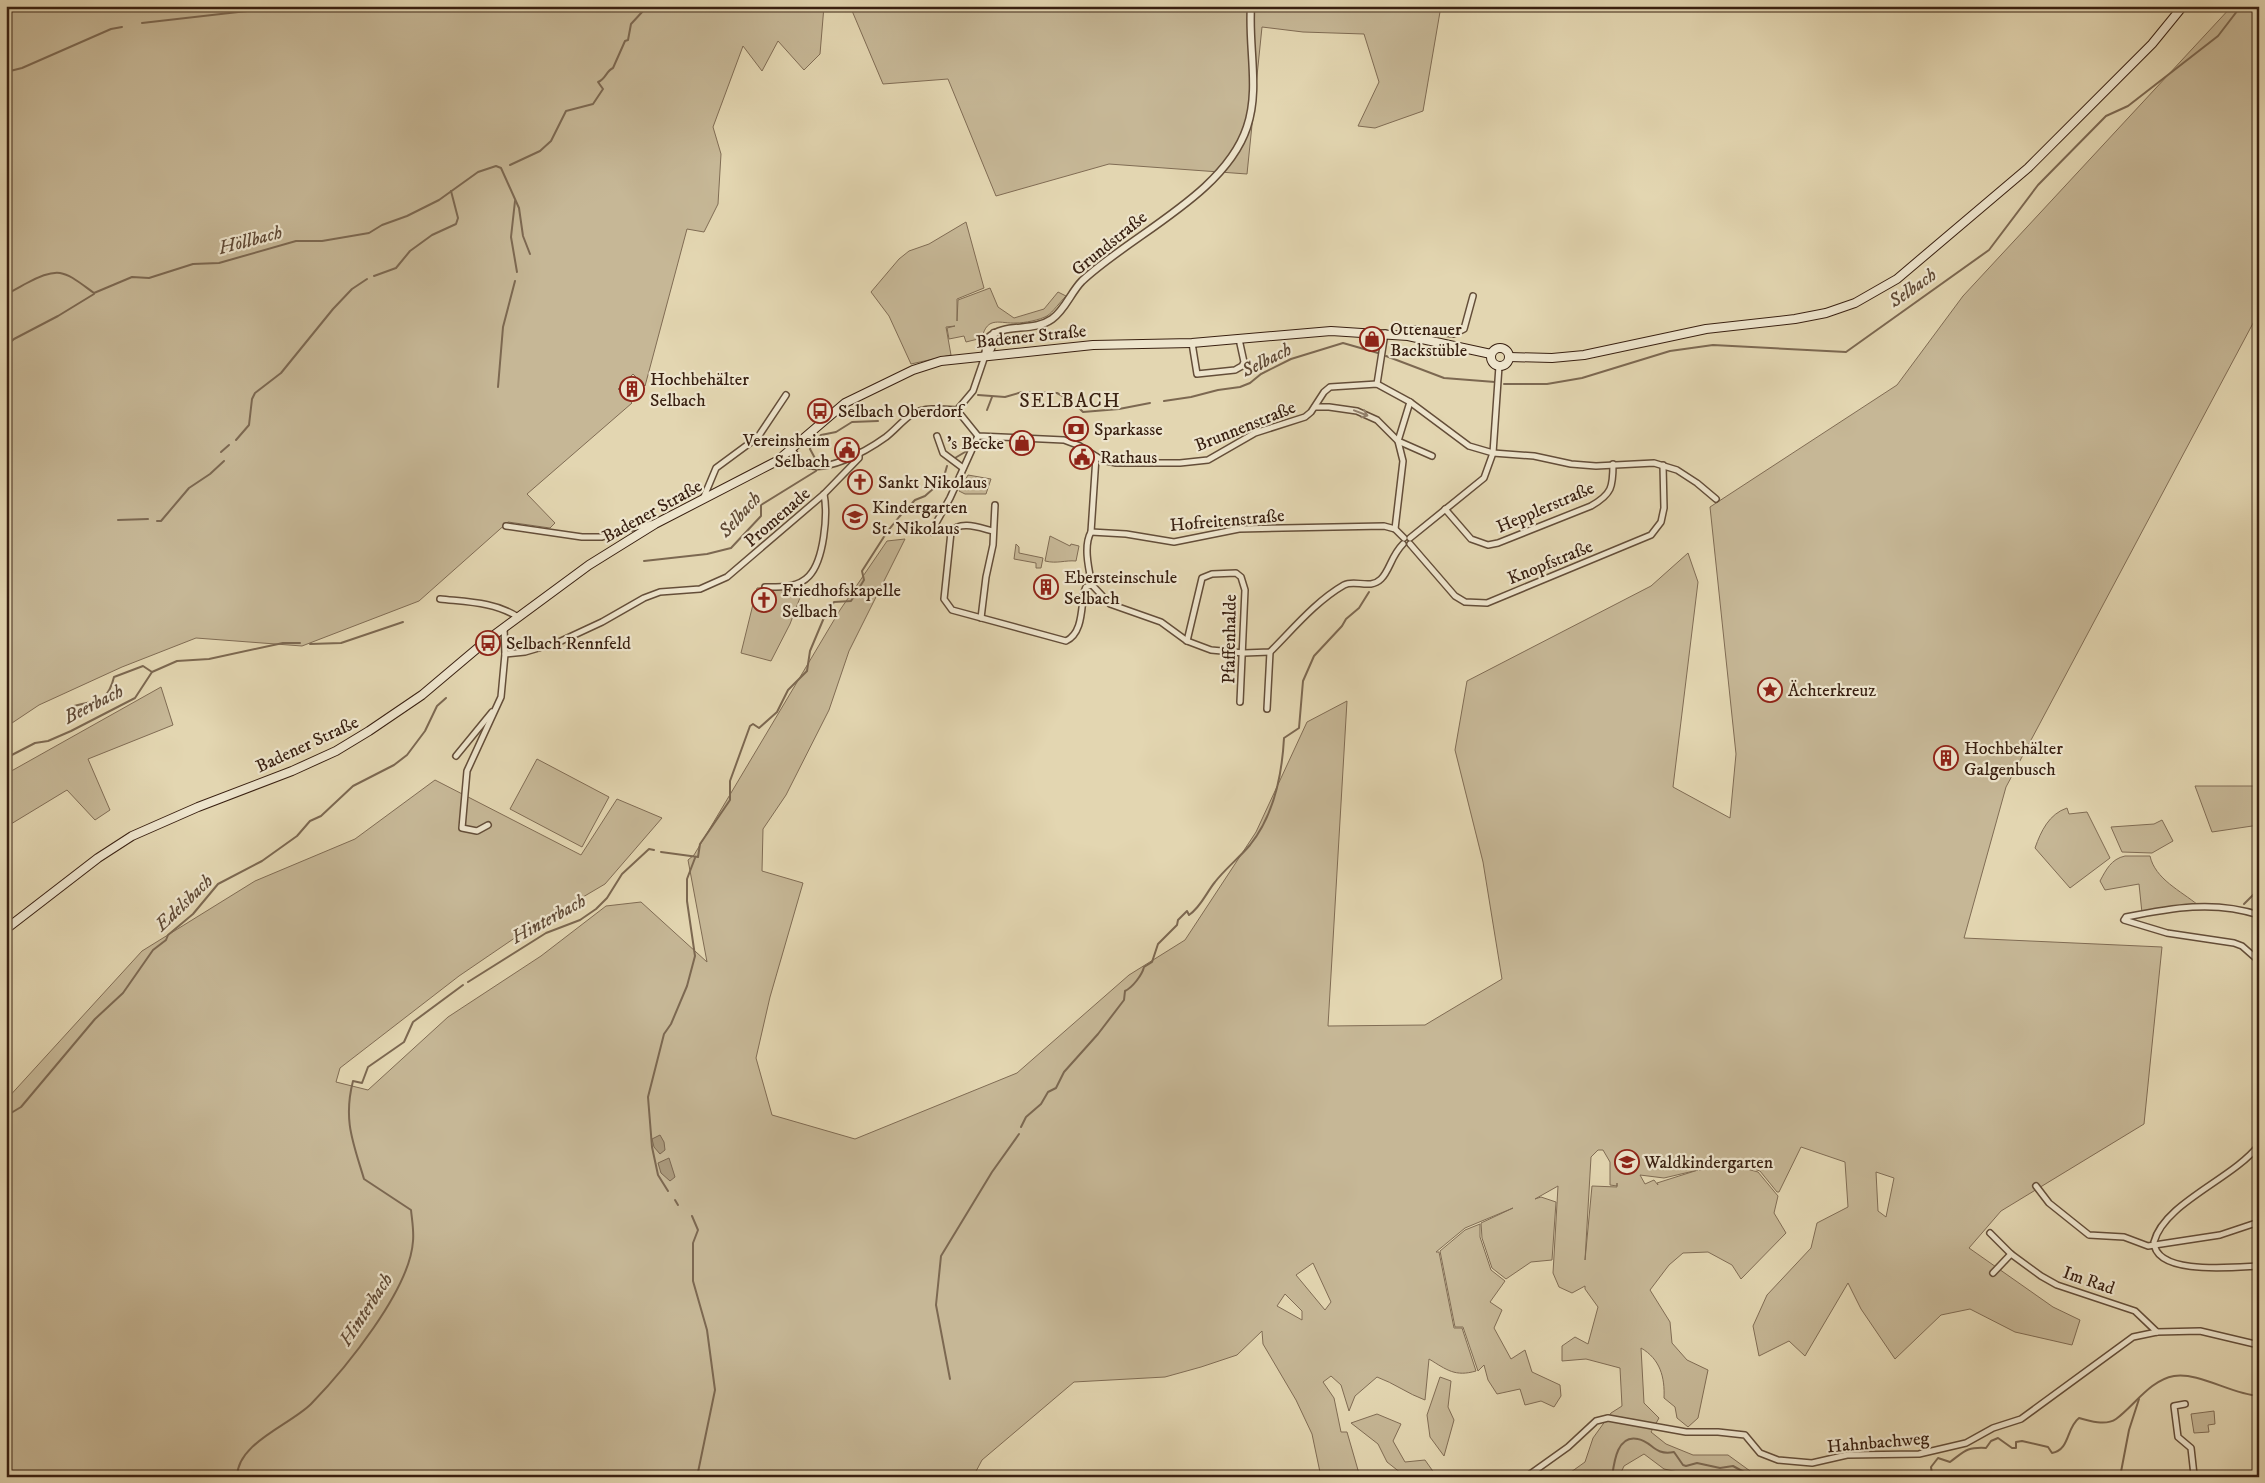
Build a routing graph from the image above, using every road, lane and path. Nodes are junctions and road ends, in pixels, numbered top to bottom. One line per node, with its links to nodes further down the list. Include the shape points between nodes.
1 (1251, 6): 9 (street, Grundstraße, via 1252,109 1235,154 1216,177 1082,281 1051,320 1031,328 1003,330 994,334 986,341)
2 (2183, 6): 10 (main road, via 2152,44 2028,168 1897,279 1855,302 1826,313 1706,329 1584,355)
3 (1473, 296): 5 (street, via 1464,329 1460,332 1413,329)
4 (1386, 334): 5 (main road, Badener Straße); 6 (main road, Badener Straße, via 1331,332); 12 (street)
5 (1408, 336): 8 (main road, Badener Straße)
6 (1239, 340): 7 (main road, Badener Straße); 7 (street, via 1242,366 1235,370 1197,374)
7 (1192, 343): 9 (main road, Badener Straße, via 1093,345)
8 (1491, 354): 10 (main road, via 1501,348); 11 (main road, via 1492,362)
9 (985, 355): 16 (street, Grundstraße, via 973,391); 20 (main road, Badener Straße, via 941,361 864,393 829,415)
10 (1509, 357): 11 (main road, via 1505,365)
11 (1499, 366): 22 (street)
12 (1377, 384): 14 (street); 15 (street, via 1330,387)
13 (786, 395): 29 (street, via 758,437 716,468)
14 (1410, 402): 19 (street); 22 (street, via 1469,446)
15 (1315, 407): 19 (street, Brunnenstraße, one-way to 19, via 1357,411 1377,420); 24 (street, Brunnenstraße, via 1305,417 1255,432 1208,460 1160,464 1116,462)
16 (957, 410): 18 (street); 21 (street, via 929,409 912,414 885,438)
17 (937, 436): 27 (street, via 943,453)
18 (978, 436): 24 (street, Brunnenstraße, via 1064,440); 27 (street)
19 (1398, 441): 23 (street, Brunnenstraße); 35 (street, via 1403,461)
20 (792, 450): 21 (street, via 802,462 815,466 831,466); 29 (main road, Badener Straße)
21 (859, 452): 28 (street, Promenade, via 859,458)
22 (1494, 453): 25 (street, via 1534,456 1572,464); 32 (street, via 1484,478)
23 (1432, 456)
24 (1096, 457): 38 (street)
25 (1613, 464): 26 (street, via 1640,462); 32 (street, Hepplerstraße, via 1613,485 1604,499 1498,543 1488,545 1472,539)
26 (1663, 465): 30 (street, via 1697,482); 39 (street, Knopfstraße, via 1664,508 1661,522 1651,536 1487,603 1465,602 1455,596)
27 (963, 468): 37 (street)
28 (824, 494): 41 (street, via 826,508 822,542 809,576 798,584); 49 (street, Promenade, via 727,577 700,589 660,592 559,642)
29 (702, 499): 33 (main road, Badener Straße)
30 (1716, 499)
31 (995, 505): 36 (street)
32 (1444, 509): 39 (street)
33 (655, 524): 34 (street, via 602,537); 43 (main road, Badener Straße, via 589,565)
34 (506, 526)
35 (1395, 529): 38 (street, Hofreitenstraße, via 1384,526 1238,529 1174,542); 39 (street)
36 (993, 531): 44 (street, via 994,545); 44 (street, via 962,525 951,532 945,602 952,610)
37 (930, 532)
38 (1091, 532): 40 (street, via 1088,552)
39 (1407, 541): 47 (street, via 1394,553 1380,580 1370,585 1346,584 1320,603)
40 (1092, 585): 44 (street, via 1084,592 1078,630 1066,641); 46 (street, via 1110,604 1161,622)
41 (765, 587)
42 (440, 598): 43 (street, via 495,606)
43 (518, 617): 45 (main road, Badener Straße)
44 (981, 618)
45 (504, 628): 49 (street); 56 (main road, Badener Straße, via 422,695 369,732 292,771 132,836)
46 (1187, 641): 48 (street, via 1211,650); 48 (street, Pfaffenhalde, via 1202,578 1212,574 1236,573 1242,577 1244,590)
47 (1270, 652): 48 (street); 52 (street)
48 (1244, 653): 50 (street, Pfaffenhalde)
49 (505, 654): 51 (street, via 501,697)
50 (1240, 702)
51 (497, 706): 53 (street); 54 (street, via 467,771 462,828 477,831)
52 (1267, 709)
53 (456, 756)
54 (488, 825)
55 (2259, 915): 57 (street, via 2226,907 2200,906 2126,917 2124,920 2167,933 2234,943)
56 (6, 929)
57 (2259, 961)
58 (2259, 1145): 62 (street, via 2234,1170 2168,1219 2156,1234)
59 (2036, 1186): 62 (street, via 2049,1203 2089,1235 2124,1237)
60 (2259, 1222): 62 (street, via 2220,1235)
61 (1990, 1233): 63 (street, Im Rad)
62 (2154, 1246): 64 (street, via 2162,1259 2174,1264)
63 (2011, 1254): 65 (street); 66 (street, Im Rad, via 2057,1285 2135,1310)
64 (2259, 1266)
65 (1993, 1274)
66 (2157, 1332): 67 (street, Hahnbachweg, via 2200,1331); 70 (street, Hahnbachweg, via 2132,1337 2021,1419 1993,1428 1966,1443 1919,1454 1847,1455 1812,1463 1778,1460 1760,1453 1745,1435 1686,1432 1608,1418 1596,1421 1568,1447)
67 (2259, 1345)
68 (2185, 1404): 69 (street, via 2174,1406 2178,1437 2191,1448)
69 (2194, 1475): 71 (street); 72 (street)
70 (1526, 1477)
71 (2180, 1477)
72 (2210, 1477)

